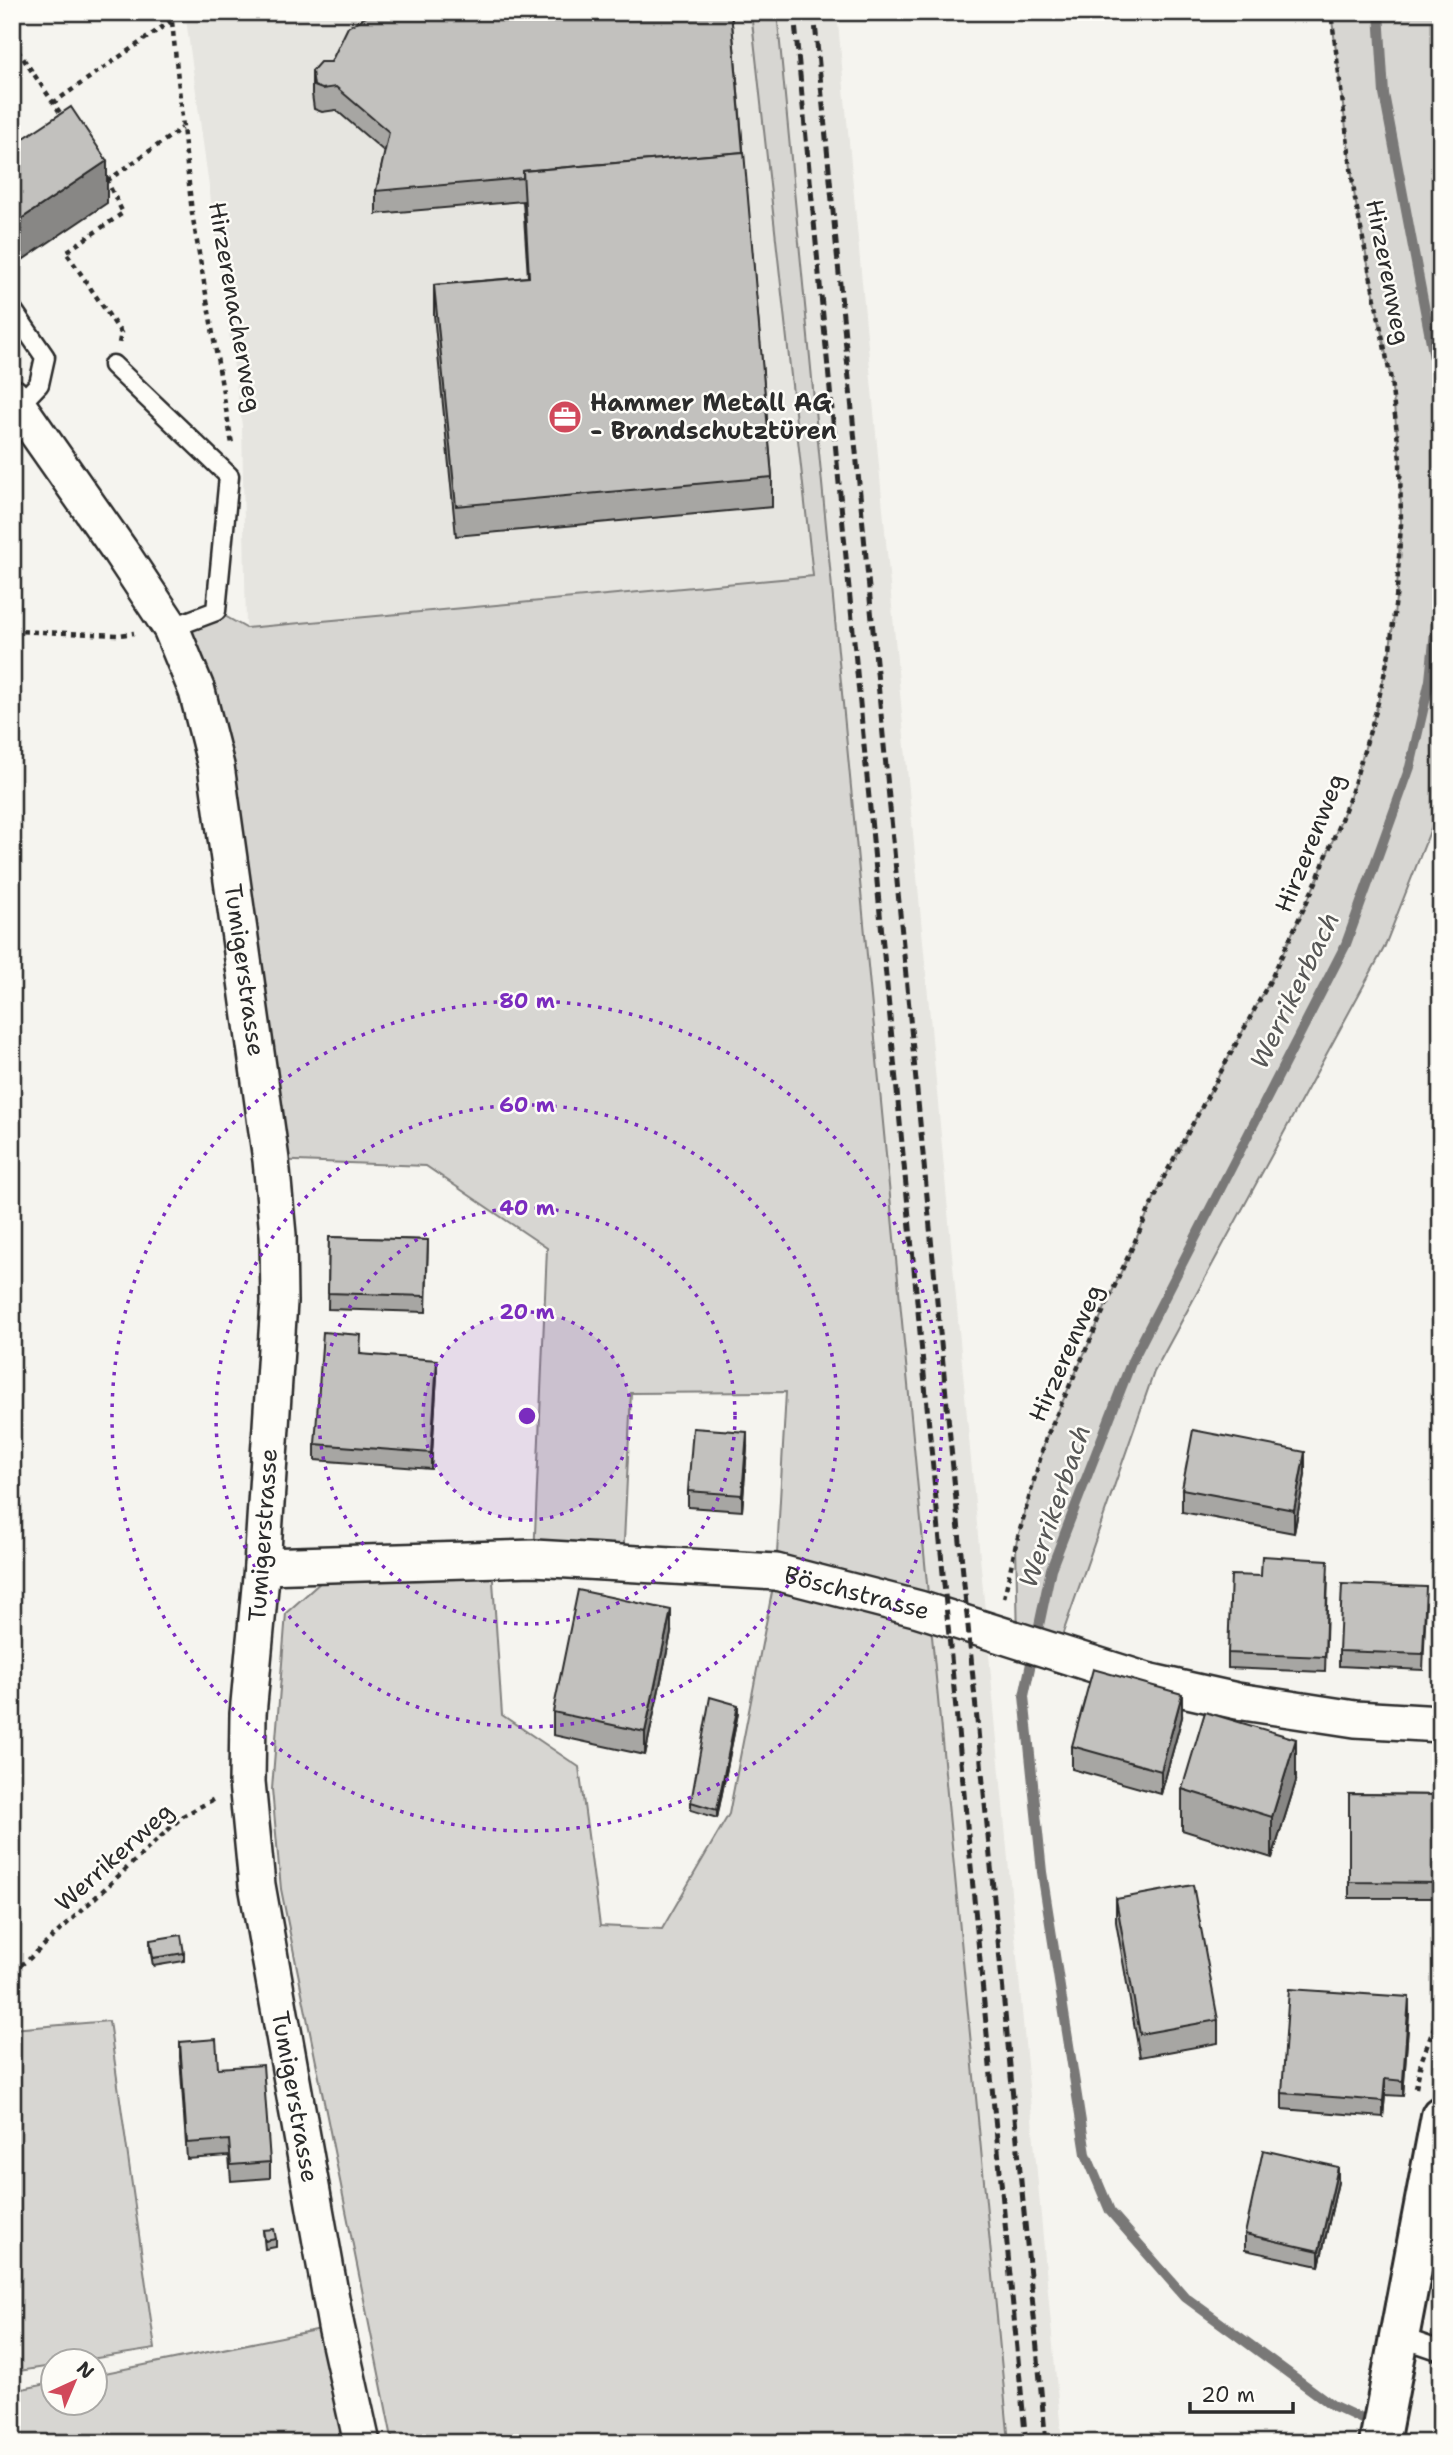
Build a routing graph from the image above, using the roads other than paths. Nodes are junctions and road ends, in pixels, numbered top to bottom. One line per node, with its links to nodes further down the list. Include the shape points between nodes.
1 (12, 309): 3 (lane, via 45,357 39,384)
2 (113, 365): 4 (lane, via 229,476 216,611)
3 (15, 402): 4 (street, Tumigerstrasse)
4 (171, 628): 5 (street, Tumigerstrasse, via 197,691 216,766 275,1198 279,1302)
5 (262, 1566): 6 (street, Böschstrasse, via 534,1558 776,1572 919,1609 1147,1681 1355,1719); 10 (street, Tumigerstrasse, via 248,1714 247,1782 257,1885 336,2326)
6 (1441, 1724)
7 (1441, 2116): 8 (main road)
8 (1400, 2337): 9 (lane); 11 (main road)
9 (1441, 2351)
10 (362, 2443)
11 (1379, 2443)

